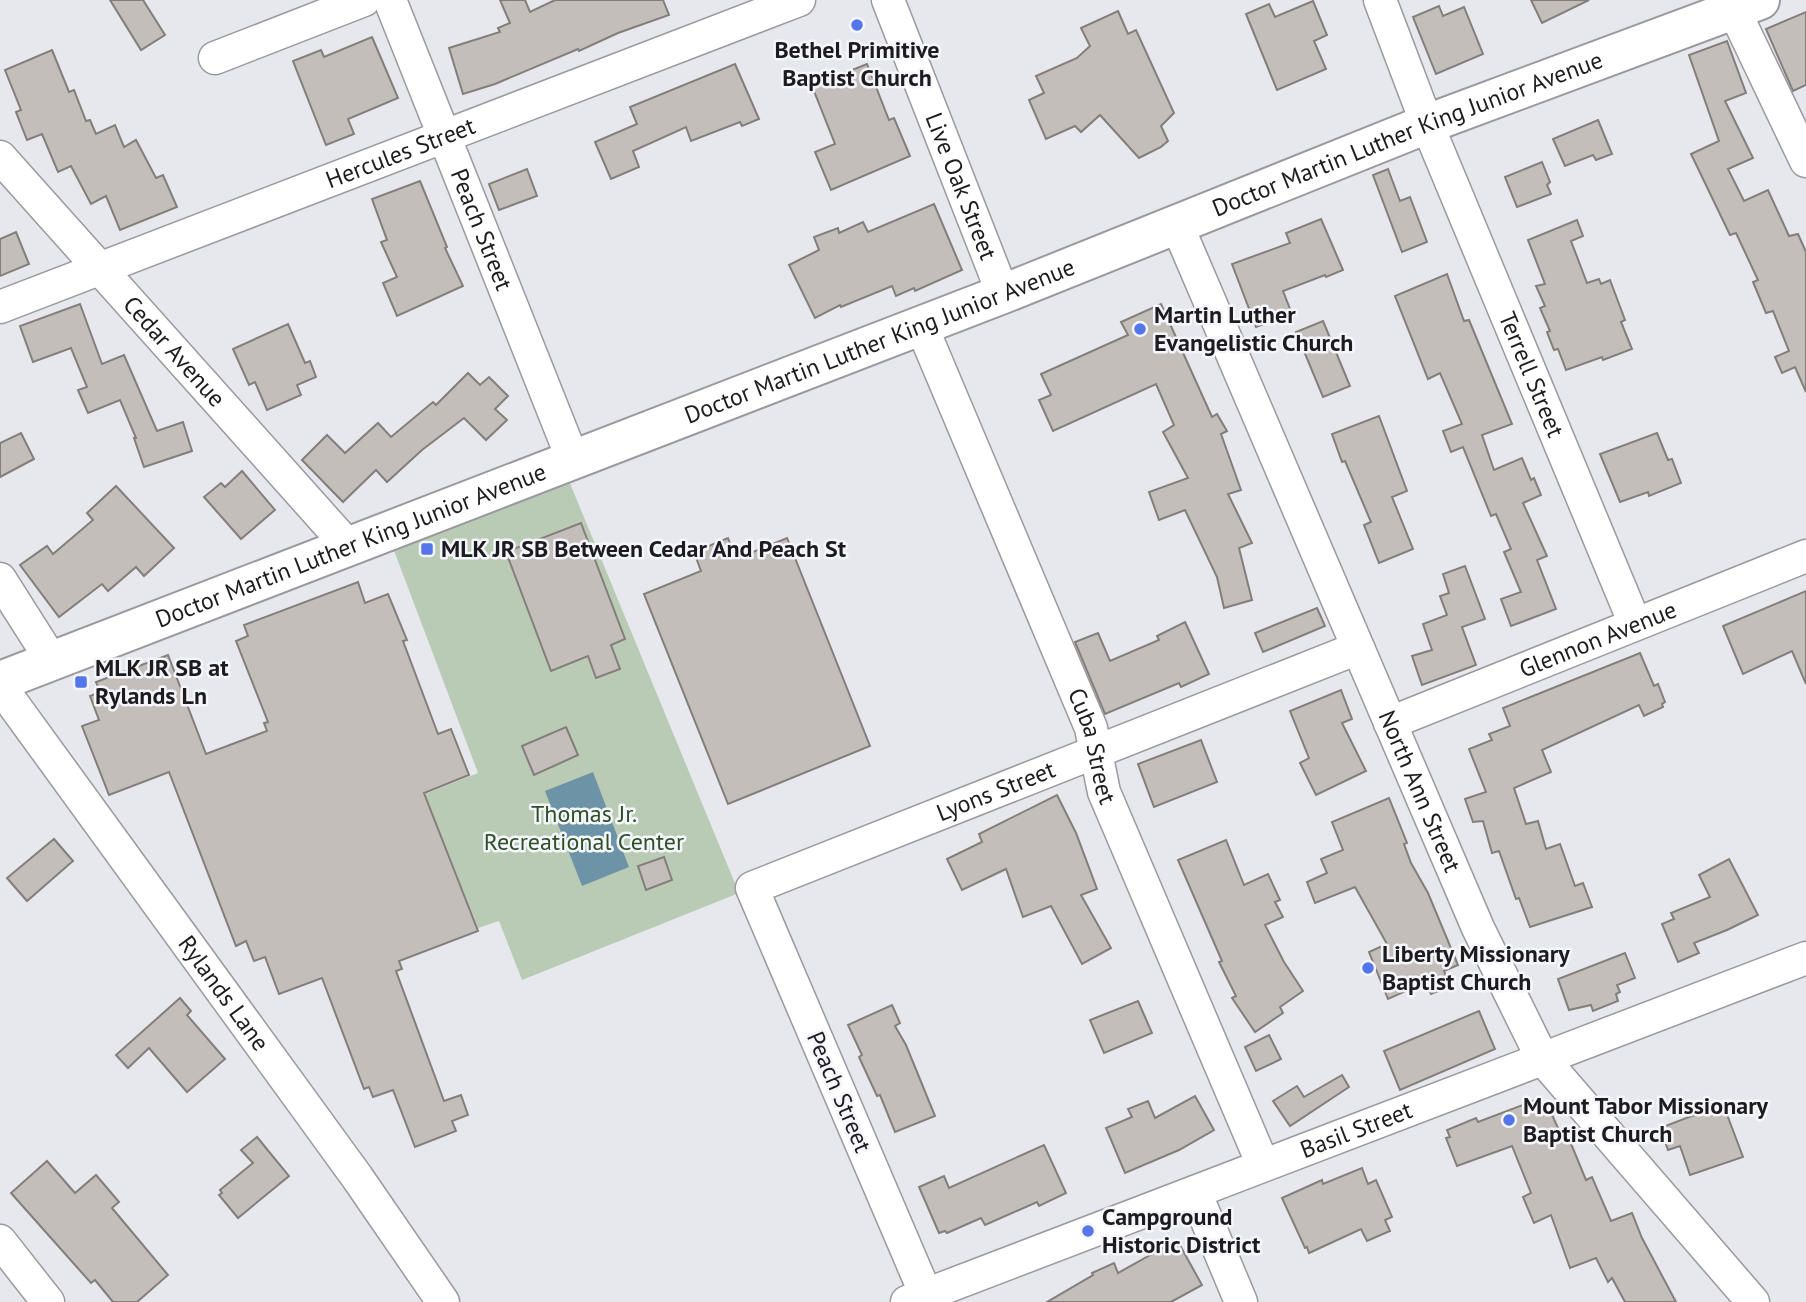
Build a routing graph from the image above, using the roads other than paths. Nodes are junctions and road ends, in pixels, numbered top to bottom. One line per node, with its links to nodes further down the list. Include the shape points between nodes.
1 (364, 0): 7 (street)
2 (390, 0): 9 (street, Peach Street)
3 (799, 0): 9 (street, Hercules Street)
4 (888, 0): 14 (street, Live Oak Street)
5 (1380, 0): 8 (street, Terrell Street)
6 (1747, 5): 8 (main road, Doctor Martin Luther King Junior Avenue); 11 (street)
7 (215, 58)
8 (1427, 124): 12 (main road, Doctor Martin Luther King Junior Avenue); 21 (street, Terrell Street)
9 (443, 136): 13 (street, Hercules Street); 17 (street, Peach Street)
10 (0, 157): 13 (street, Cedar Avenue)
11 (1806, 161)
12 (1177, 225): 14 (main road, Doctor Martin Luther King Junior Avenue); 22 (street, North Ann Street)
13 (99, 268): 15 (street, Hercules Street); 18 (street, Cedar Avenue)
14 (1003, 294): 16 (main road, Doctor Martin Luther King Junior Avenue)
15 (0, 307)
16 (921, 326): 17 (main road, Doctor Martin Luther King Junior Avenue); 26 (street, Cuba Street, via 1091,728)
17 (573, 460): 18 (main road, Doctor Martin Luther King Junior Avenue)
18 (349, 547): 23 (main road, Doctor Martin Luther King Junior Avenue)
19 (1806, 556): 21 (street, Glennon Avenue)
20 (0, 579): 23 (street)
21 (1634, 624): 25 (street, Glennon Avenue)
22 (1358, 648): 25 (street, North Ann Street); 26 (street, Lyons Street)
23 (52, 661): 24 (main road, Doctor Martin Luther King Junior Avenue)
24 (0, 684): 35 (street, Rylands Lane)
25 (1390, 723): 29 (street, North Ann Street, via 1478,928)
26 (1096, 752): 27 (street, Lyons Street); 30 (street, Cuba Street, via 1104,792)
27 (752, 888): 33 (street, Peach Street)
28 (1806, 958): 29 (street, Basil Street)
29 (1542, 1058): 30 (street, Basil Street); 37 (street, North Ann Street)
30 (1263, 1165): 31 (street, Basil Street)
31 (1195, 1192): 33 (street, Basil Street); 36 (street)
32 (0, 1241): 34 (street)
33 (917, 1298)
34 (48, 1302)
35 (443, 1302)
36 (1241, 1302)
37 (1753, 1302)

